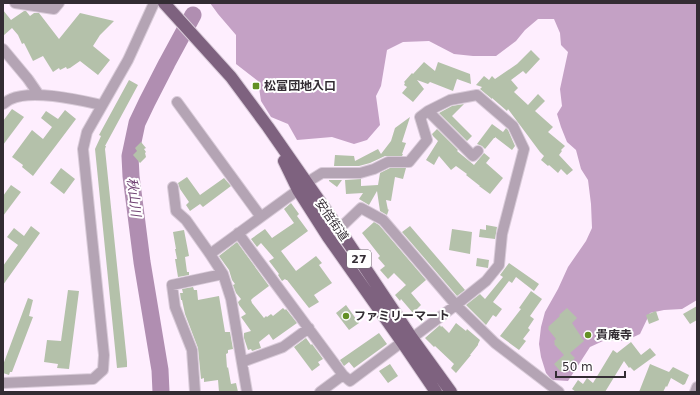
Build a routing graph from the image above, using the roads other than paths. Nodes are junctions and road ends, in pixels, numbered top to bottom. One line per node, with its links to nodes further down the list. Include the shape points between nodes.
1 (15, 3): 2 (street, via 54,9)
2 (59, 3)
3 (154, 3): 9 (street, via 128,60)
4 (164, 3): 13 (main road, 安倍街道 / 27, via 231,77 268,127)
5 (3, 49): 6 (street)
6 (39, 95): 8 (street, via 19,96); 9 (street, via 73,98)
7 (177, 102): 14 (street)
8 (3, 104)
9 (102, 105): 24 (street, via 87,132 83,149 104,355 103,370 93,379)
10 (428, 110): 11 (street, via 473,156); 13 (street, via 420,117 427,140 409,162 388,162 360,174 322,173); 19 (street, via 450,100 477,95 513,126 524,149 502,234 499,265 486,281)
11 (478, 151)
12 (173, 187): 17 (street, via 176,211 186,220)
13 (302, 187): 14 (street); 15 (main road, 安倍街道 / 27); 21 (main road, 安倍街道 / 27, via 328,237)
14 (261, 217): 16 (street)
15 (339, 229): 19 (street, via 361,208 383,220); 21 (main road, 安倍街道 / 27)
16 (238, 233): 17 (street); 20 (street)
17 (210, 254): 18 (street)
18 (222, 274): 22 (street, via 231,299); 26 (street, via 172,285 175,307 192,350)
19 (456, 305): 21 (street); 31 (street, via 495,343)
20 (309, 328): 22 (street, via 283,347); 23 (street)
21 (407, 340): 23 (street, via 350,381); 29 (main road, 安倍街道 / 27); 30 (main road, 安倍街道 / 27)
22 (242, 362): 27 (street)
23 (343, 375): 28 (street)
24 (3, 383)
25 (697, 387): 32 (street)
26 (195, 392)
27 (247, 392)
28 (320, 392)
29 (436, 392)
30 (451, 392)
31 (559, 392)
32 (695, 392)

